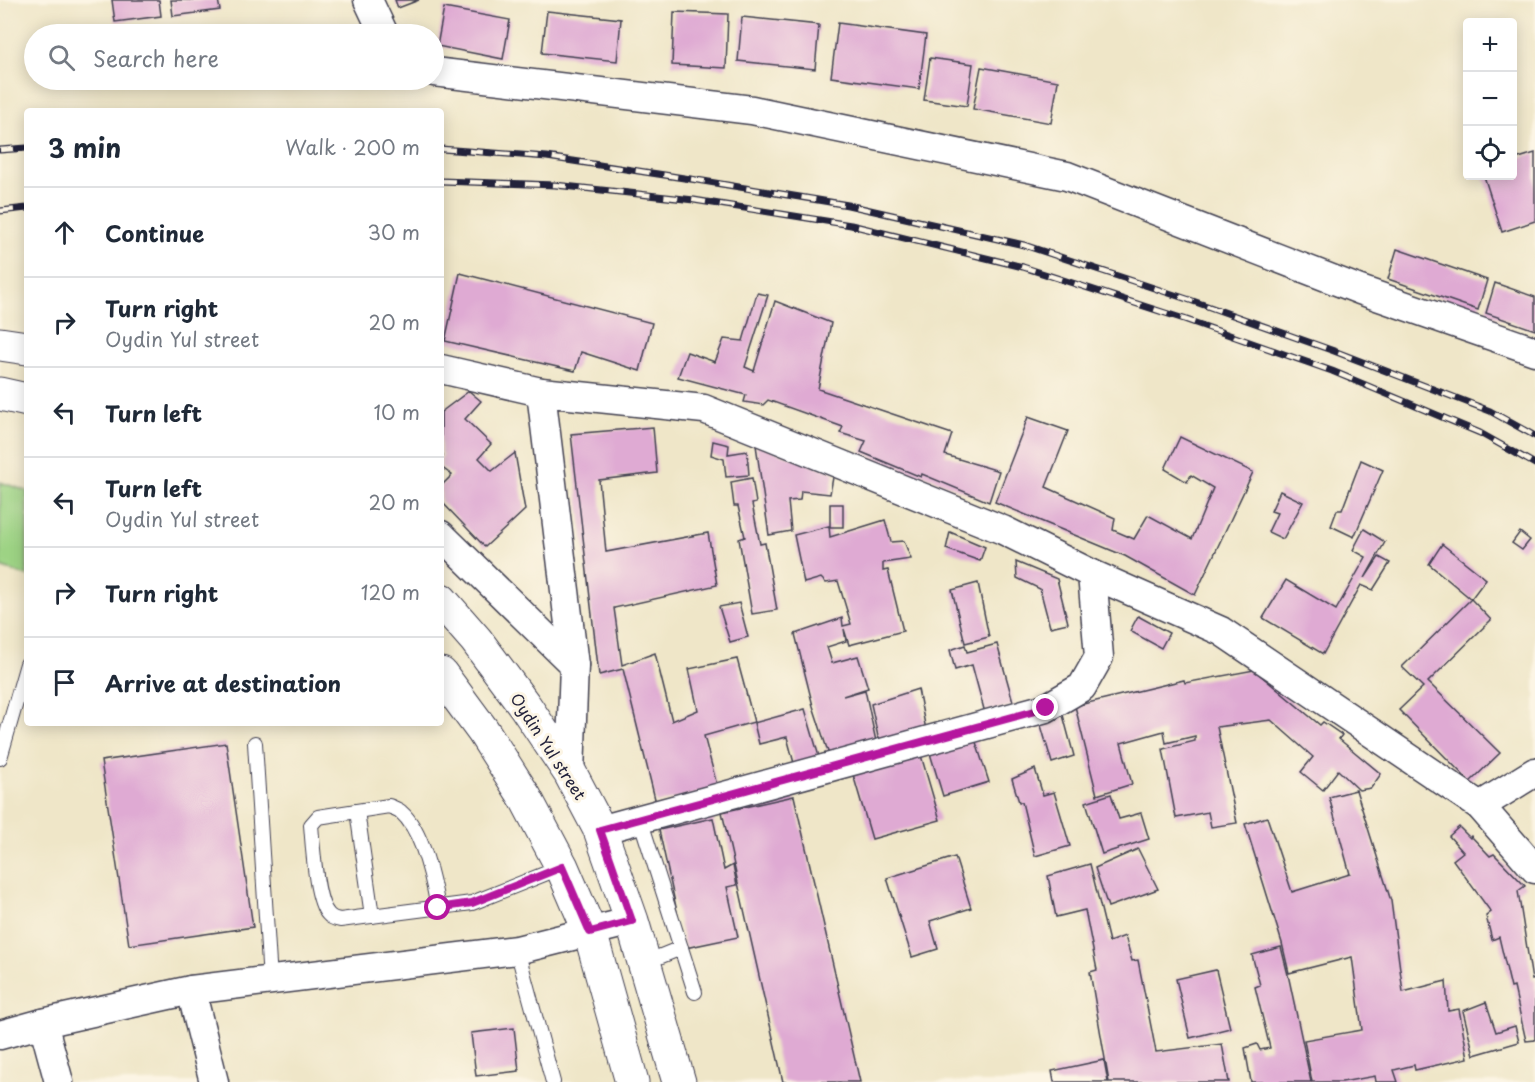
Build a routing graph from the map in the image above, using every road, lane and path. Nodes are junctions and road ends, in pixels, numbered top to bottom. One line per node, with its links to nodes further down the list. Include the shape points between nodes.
1 (368, 0): 2 (street)
2 (379, 24)
3 (444, 73): 6 (street, via 752,110 1067,176 1360,290)
4 (0, 344): 5 (main road)
5 (24, 348)
6 (1535, 351)
7 (444, 370): 8 (street)
8 (541, 392): 12 (street, via 704,409 1004,531); 14 (street)
9 (0, 394): 10 (main road)
10 (24, 399)
11 (444, 538): 14 (street)
12 (1092, 574): 21 (street, via 1221,631); 23 (street, via 1099,657 1082,687 1046,708)
13 (444, 603): 20 (main road, Oydin Yul street, via 518,696)
14 (574, 665): 20 (street)
15 (24, 674): 18 (lane)
16 (444, 678): 25 (main road, via 525,797)
17 (255, 742): 34 (lane)
18 (0, 758)
19 (1535, 772): 21 (street)
20 (570, 773): 24 (main road, Oydin Yul street)
21 (1480, 806): 26 (street)
22 (357, 811): 27 (lane, via 389,806 412,823); 28 (lane); 28 (lane, via 318,817 310,825 318,891 323,907 333,918)
23 (640, 819): 24 (street); 31 (lane)
24 (600, 830): 29 (main road, Oydin Yul street)
25 (562, 867): 27 (lane, via 472,903); 30 (main road)
26 (1535, 869)
27 (438, 908): 28 (lane)
28 (372, 916)
29 (632, 921): 30 (street); 33 (main road, Oydin Yul street)
30 (590, 932): 32 (street); 42 (main road)
31 (681, 948): 33 (lane); 36 (lane)
32 (517, 950): 34 (street); 41 (lane)
33 (644, 963): 43 (main road, Oydin Yul street)
34 (270, 980): 35 (street)
35 (191, 990): 37 (street); 40 (street)
36 (695, 993)
37 (44, 1023): 38 (street); 39 (street)
38 (0, 1035)
39 (59, 1082)
40 (214, 1082)
41 (553, 1082)
42 (632, 1082)
43 (679, 1082)

